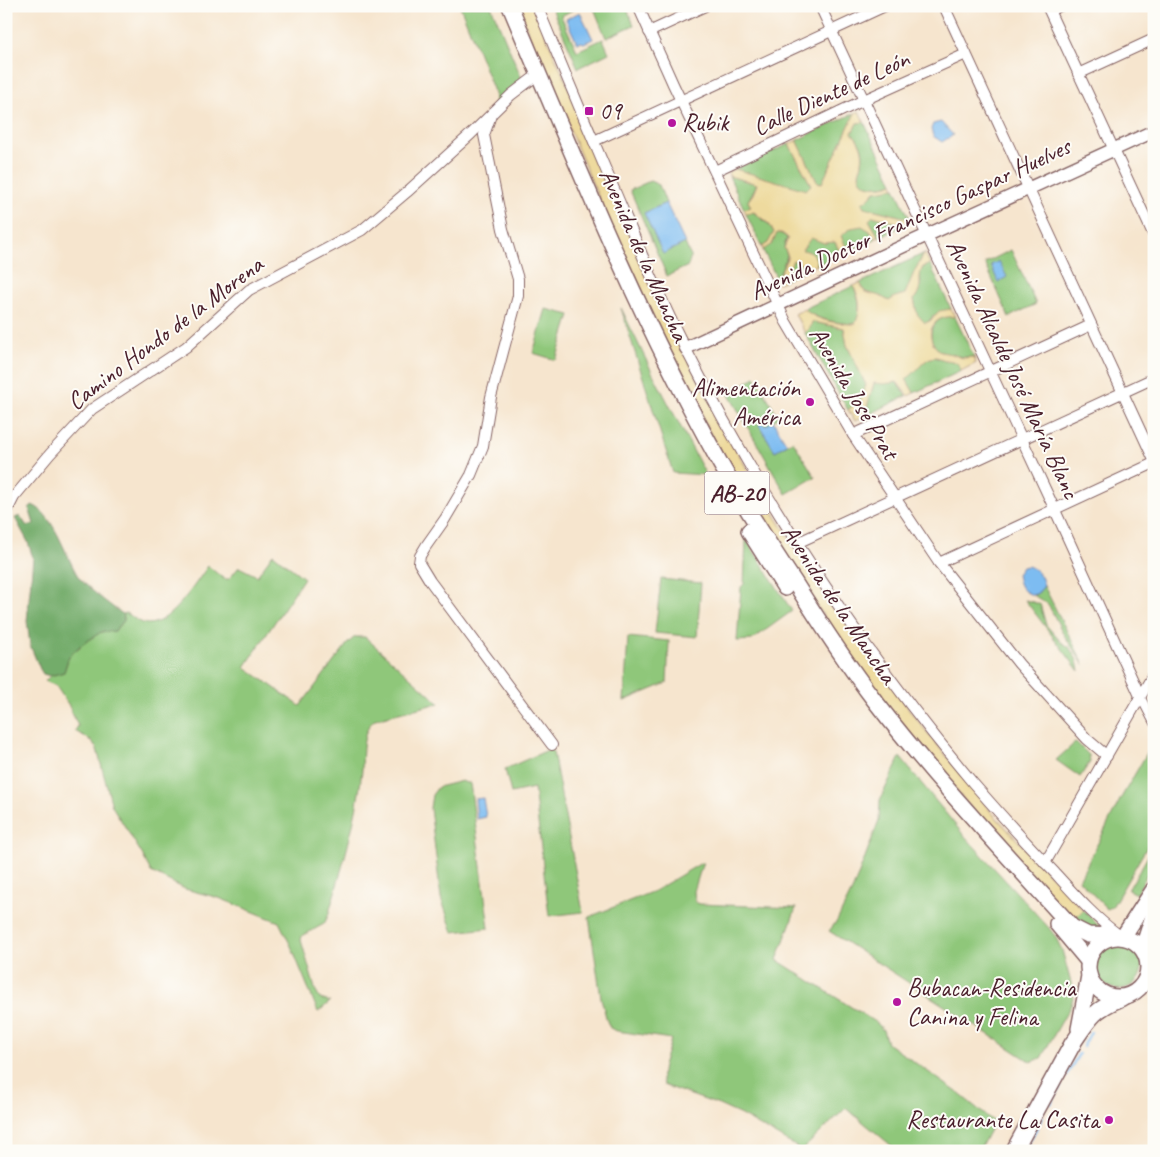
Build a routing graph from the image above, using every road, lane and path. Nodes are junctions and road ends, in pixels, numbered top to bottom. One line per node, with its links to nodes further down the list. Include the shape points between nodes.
1 (501, 6): 16 (main road, Avenida de la Mancha / AB-20)
2 (510, 6): 50 (main road, Avenida de la Mancha / AB-20, via 673,376 745,506 816,616 873,698 922,758 1072,927 1088,935)
3 (537, 6): 21 (street, Avenida de la Mancha)
4 (638, 6): 12 (street, Avenida José Prat)
5 (705, 6): 12 (street)
6 (820, 6): 11 (street, Avenida Alcalde José María Blanc)
7 (884, 6): 11 (street)
8 (944, 6): 14 (street)
9 (1062, 6): 10 (street)
10 (1048, 9): 15 (street)
11 (832, 31): 17 (street); 18 (street, Avenida Alcalde José María Blanc)
12 (649, 32): 17 (street, Avenida José Prat)
13 (1154, 39): 15 (street)
14 (966, 54): 18 (street, Calle Diente de León); 24 (street)
15 (1078, 74): 22 (street)
16 (532, 79): 19 (street, Camino Hondo de la Morena); 52 (main road, Avenida de la Mancha / AB-20, via 628,306 661,374 712,470 764,556 878,719 973,833)
17 (682, 100): 21 (street); 23 (street, Avenida José Prat)
18 (864, 100): 23 (street, Calle Diente de León); 26 (street, Avenida Alcalde José María Blanc)
19 (491, 115): 39 (street, Camino Hondo de la Morena, via 362,230 249,290 186,347 92,409 14,497); 45 (street, via 484,135 503,229 518,279 518,296 491,397 482,446 471,475 426,546 419,563)
20 (1154, 131): 22 (street, Avenida Doctor Francisco Gaspar Huelves)
21 (594, 141): 30 (street, Avenida de la Mancha)
22 (1114, 150): 24 (street, Avenida Doctor Francisco Gaspar Huelves); 25 (street)
23 (715, 171): 28 (street, Avenida José Prat)
24 (1029, 189): 26 (street, Avenida Doctor Francisco Gaspar Huelves); 29 (street)
25 (1151, 221): 27 (street)
26 (927, 235): 28 (street, Avenida Doctor Francisco Gaspar Huelves); 31 (street, Avenida Alcalde José María Blanc)
27 (1154, 236)
28 (777, 305): 30 (street, Avenida Doctor Francisco Gaspar Huelves); 34 (street, Avenida José Prat)
29 (1091, 325): 31 (street); 33 (street)
30 (686, 348): 40 (street, Avenida de la Mancha, via 729,431)
31 (991, 371): 34 (street); 35 (street, Avenida Alcalde José María Blanc)
32 (1154, 378): 33 (street)
33 (1123, 392): 35 (street); 36 (street)
34 (853, 435): 37 (street, Avenida José Prat)
35 (1022, 440): 37 (street); 38 (street, Avenida Alcalde José María Blanc)
36 (1154, 461): 38 (street)
37 (895, 498): 40 (street); 41 (street, Avenida José Prat)
38 (1054, 508): 41 (street); 43 (street, Avenida Alcalde José María Blanc)
39 (6, 513)
40 (797, 543): 47 (street, Avenida de la Mancha, via 837,606 945,750)
41 (939, 562): 46 (street, Avenida José Prat, via 1019,664 1087,739)
42 (1154, 673): 43 (street)
43 (1140, 696): 44 (street); 46 (street)
44 (1154, 723)
45 (552, 745)
46 (1107, 756): 47 (street)
47 (1045, 863): 50 (street, Avenida de la Mancha)
48 (1154, 889): 50 (main road)
49 (1154, 913): 51 (main road, via 1145,941)
50 (1120, 937): 51 (main road, via 1132,940); 52 (main road, via 1098,944)
51 (1145, 953): 54 (main road, via 1148,961 1146,977 1138,990)
52 (1088, 961): 53 (main road)
53 (1089, 976): 54 (main road, via 1094,986 1110,997); 55 (main road, via 1079,1030)
54 (1130, 995): 55 (main road, via 1097,1011)
55 (1073, 1043): 56 (highway)
56 (1014, 1151)

